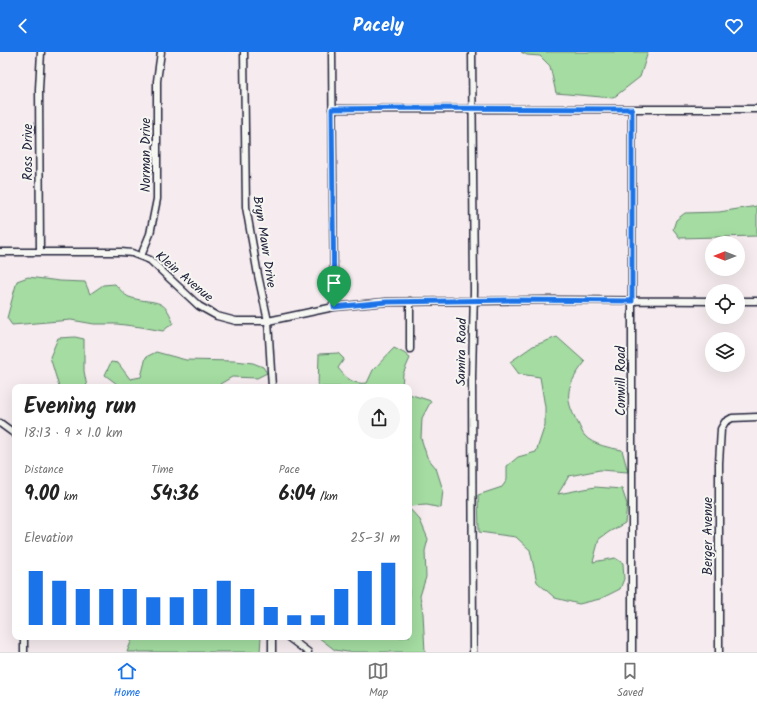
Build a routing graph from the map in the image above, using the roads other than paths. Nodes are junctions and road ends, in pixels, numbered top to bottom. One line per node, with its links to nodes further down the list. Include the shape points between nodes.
1 (41, 52): 11 (street, Ross Drive)
2 (161, 52): 12 (street, Norman Drive, via 157,82 157,199 150,234)
3 (244, 52): 20 (street, Bryn Mawr Drive, via 246,207)
4 (332, 52): 8 (street)
5 (472, 52): 6 (street, Samira Road)
6 (473, 108): 8 (street); 9 (street); 14 (street, Samira Road)
7 (757, 108): 9 (street)
8 (332, 109): 19 (street)
9 (632, 109): 15 (street, Conwill Road)
10 (0, 252): 11 (street, Klein Avenue)
11 (40, 252): 12 (street, Klein Avenue, via 121,252)
12 (141, 256): 20 (street, Klein Avenue, via 156,265 199,306 217,316 236,321)
13 (410, 301): 14 (street, Klein Avenue); 19 (street, Klein Avenue); 21 (street)
14 (474, 301): 15 (street, Klein Avenue); 32 (street, Samira Road)
15 (632, 301): 16 (street, Klein Avenue); 33 (street, Conwill Road)
16 (705, 301)
17 (745, 301): 18 (street)
18 (757, 301)
19 (334, 307): 20 (street, Klein Avenue)
20 (268, 321): 22 (street, Bryn Mawr Drive)
21 (410, 349)
22 (272, 384)
23 (757, 417): 34 (street, Berger Avenue, via 732,418 725,422 721,429)
24 (0, 423): 25 (street)
25 (12, 432)
26 (24, 640): 29 (street)
27 (272, 640): 30 (street)
28 (292, 640): 31 (street)
29 (24, 652)
30 (272, 652)
31 (308, 652)
32 (473, 652)
33 (632, 652)
34 (719, 652)

